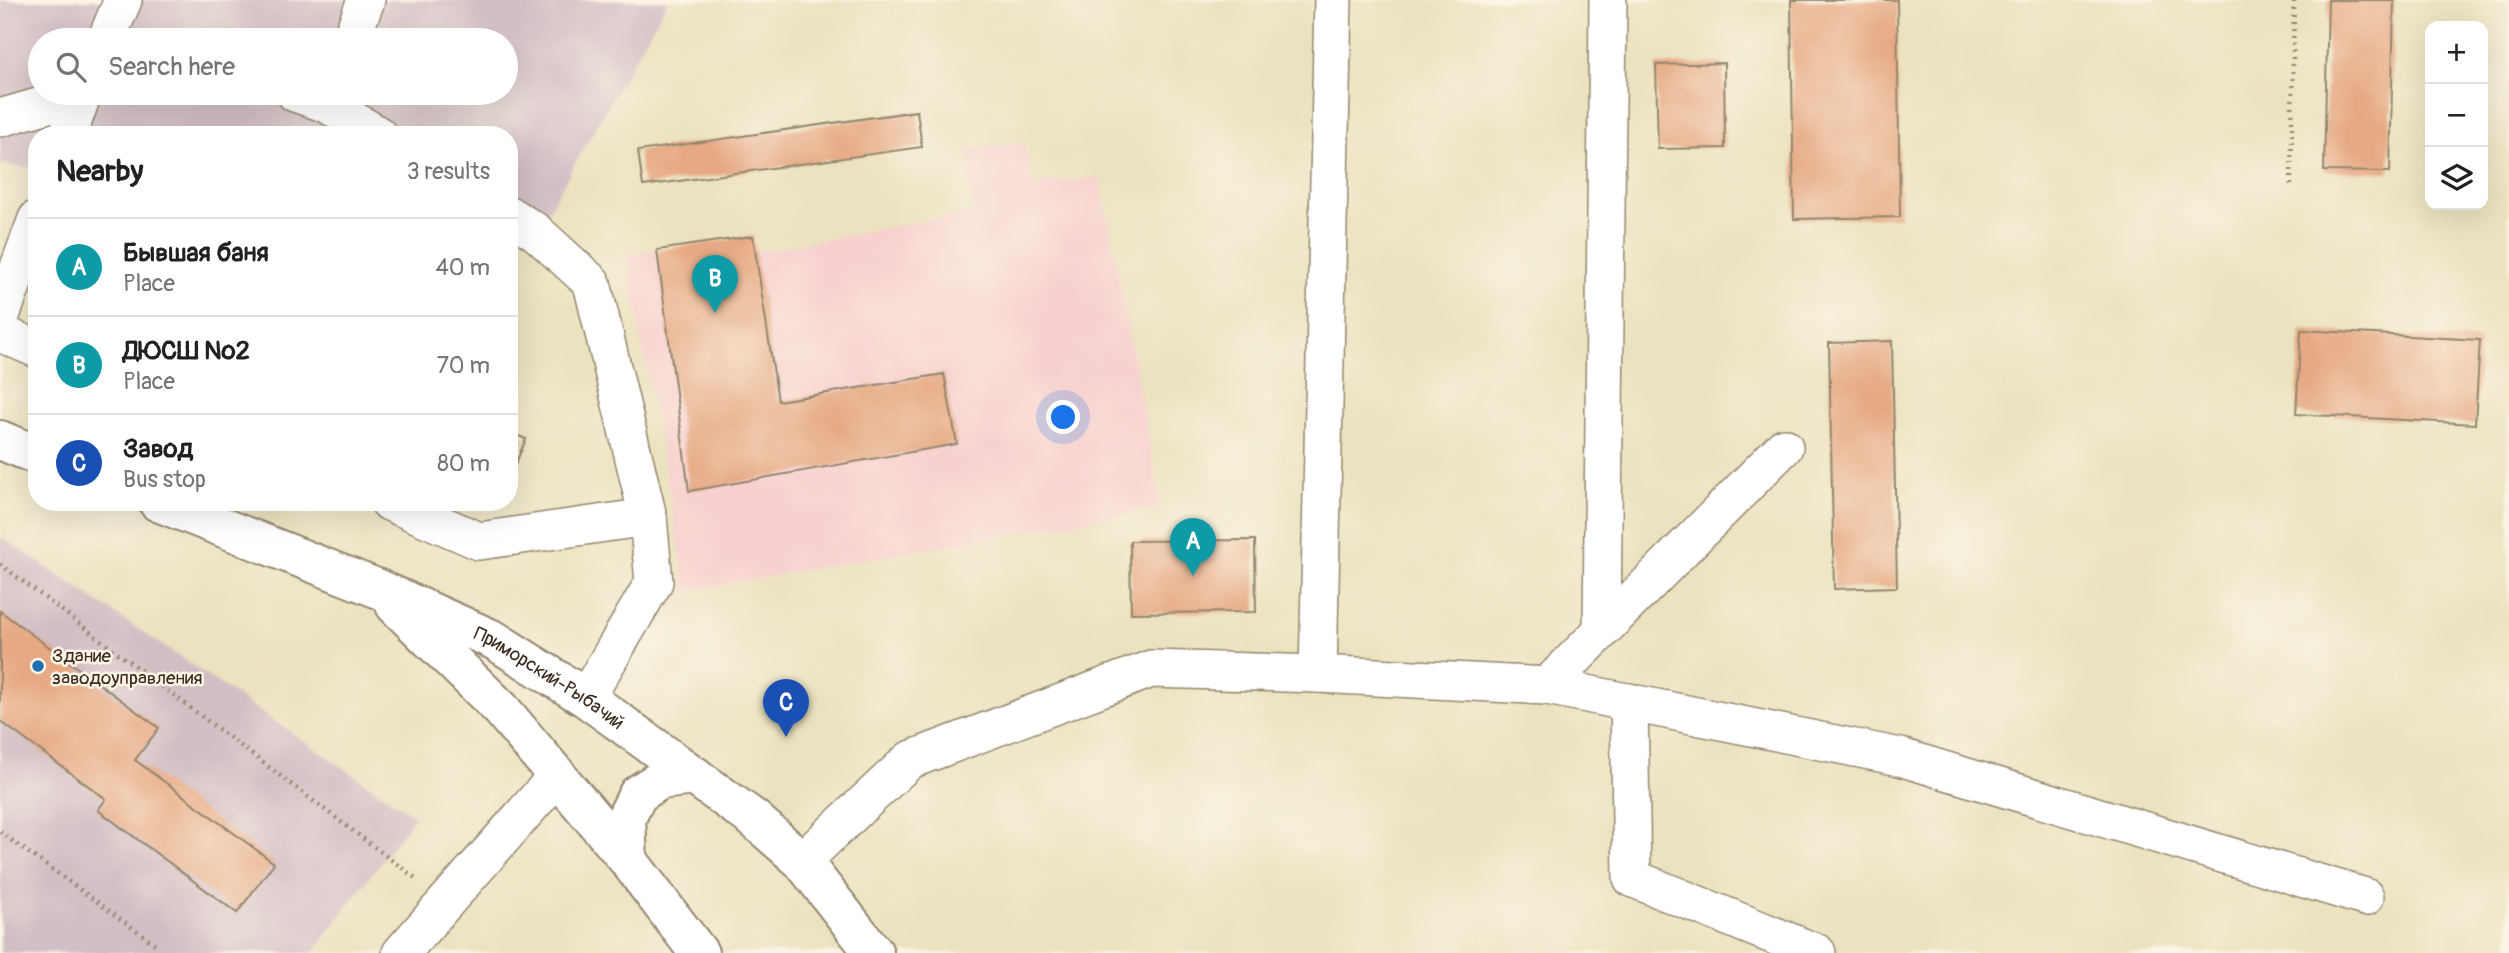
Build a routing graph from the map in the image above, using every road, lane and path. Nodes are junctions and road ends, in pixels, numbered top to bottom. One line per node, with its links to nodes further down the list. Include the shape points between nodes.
1 (366, 0): 5 (street)
2 (1333, 0): 27 (street)
3 (1608, 0): 26 (street)
4 (2294, 0): 12 (path)
5 (356, 28)
6 (43, 105): 9 (street)
7 (79, 105): 10 (street)
8 (332, 105): 11 (street)
9 (0, 118)
10 (71, 126)
11 (364, 126)
12 (2291, 186)
13 (518, 221): 23 (street, via 592,283)
14 (28, 243): 15 (street)
15 (0, 318)
16 (0, 332): 17 (street)
17 (28, 345)
18 (0, 440): 20 (main road)
19 (1784, 447): 26 (street)
20 (28, 451)
21 (181, 511): 25 (main road, Приморский-Рыбачий)
22 (410, 511): 23 (street, via 479,541)
23 (648, 517): 29 (street, via 654,582)
24 (0, 564): 37 (path)
25 (379, 589): 29 (main road, Приморский-Рыбачий, via 494,640); 31 (main road, via 500,709)
26 (1602, 631): 28 (street)
27 (1318, 674): 28 (street); 35 (street, via 1151,669 910,760)
28 (1548, 686): 30 (street)
29 (586, 698): 32 (main road, Приморский-Рыбачий)
30 (1629, 702): 36 (street, via 1900,757); 42 (street, via 1632,878)
31 (558, 775): 34 (main road); 37 (street)
32 (695, 776): 34 (main road, via 660,780 638,794 626,818); 35 (main road, Приморский-Рыбачий)
33 (0, 832): 38 (path)
34 (628, 860): 40 (main road)
35 (802, 861): 41 (main road, Приморский-Рыбачий)
36 (2365, 897)
37 (447, 901): 39 (street)
38 (158, 946)
39 (401, 953)
40 (699, 953)
41 (874, 953)
42 (1817, 953)

